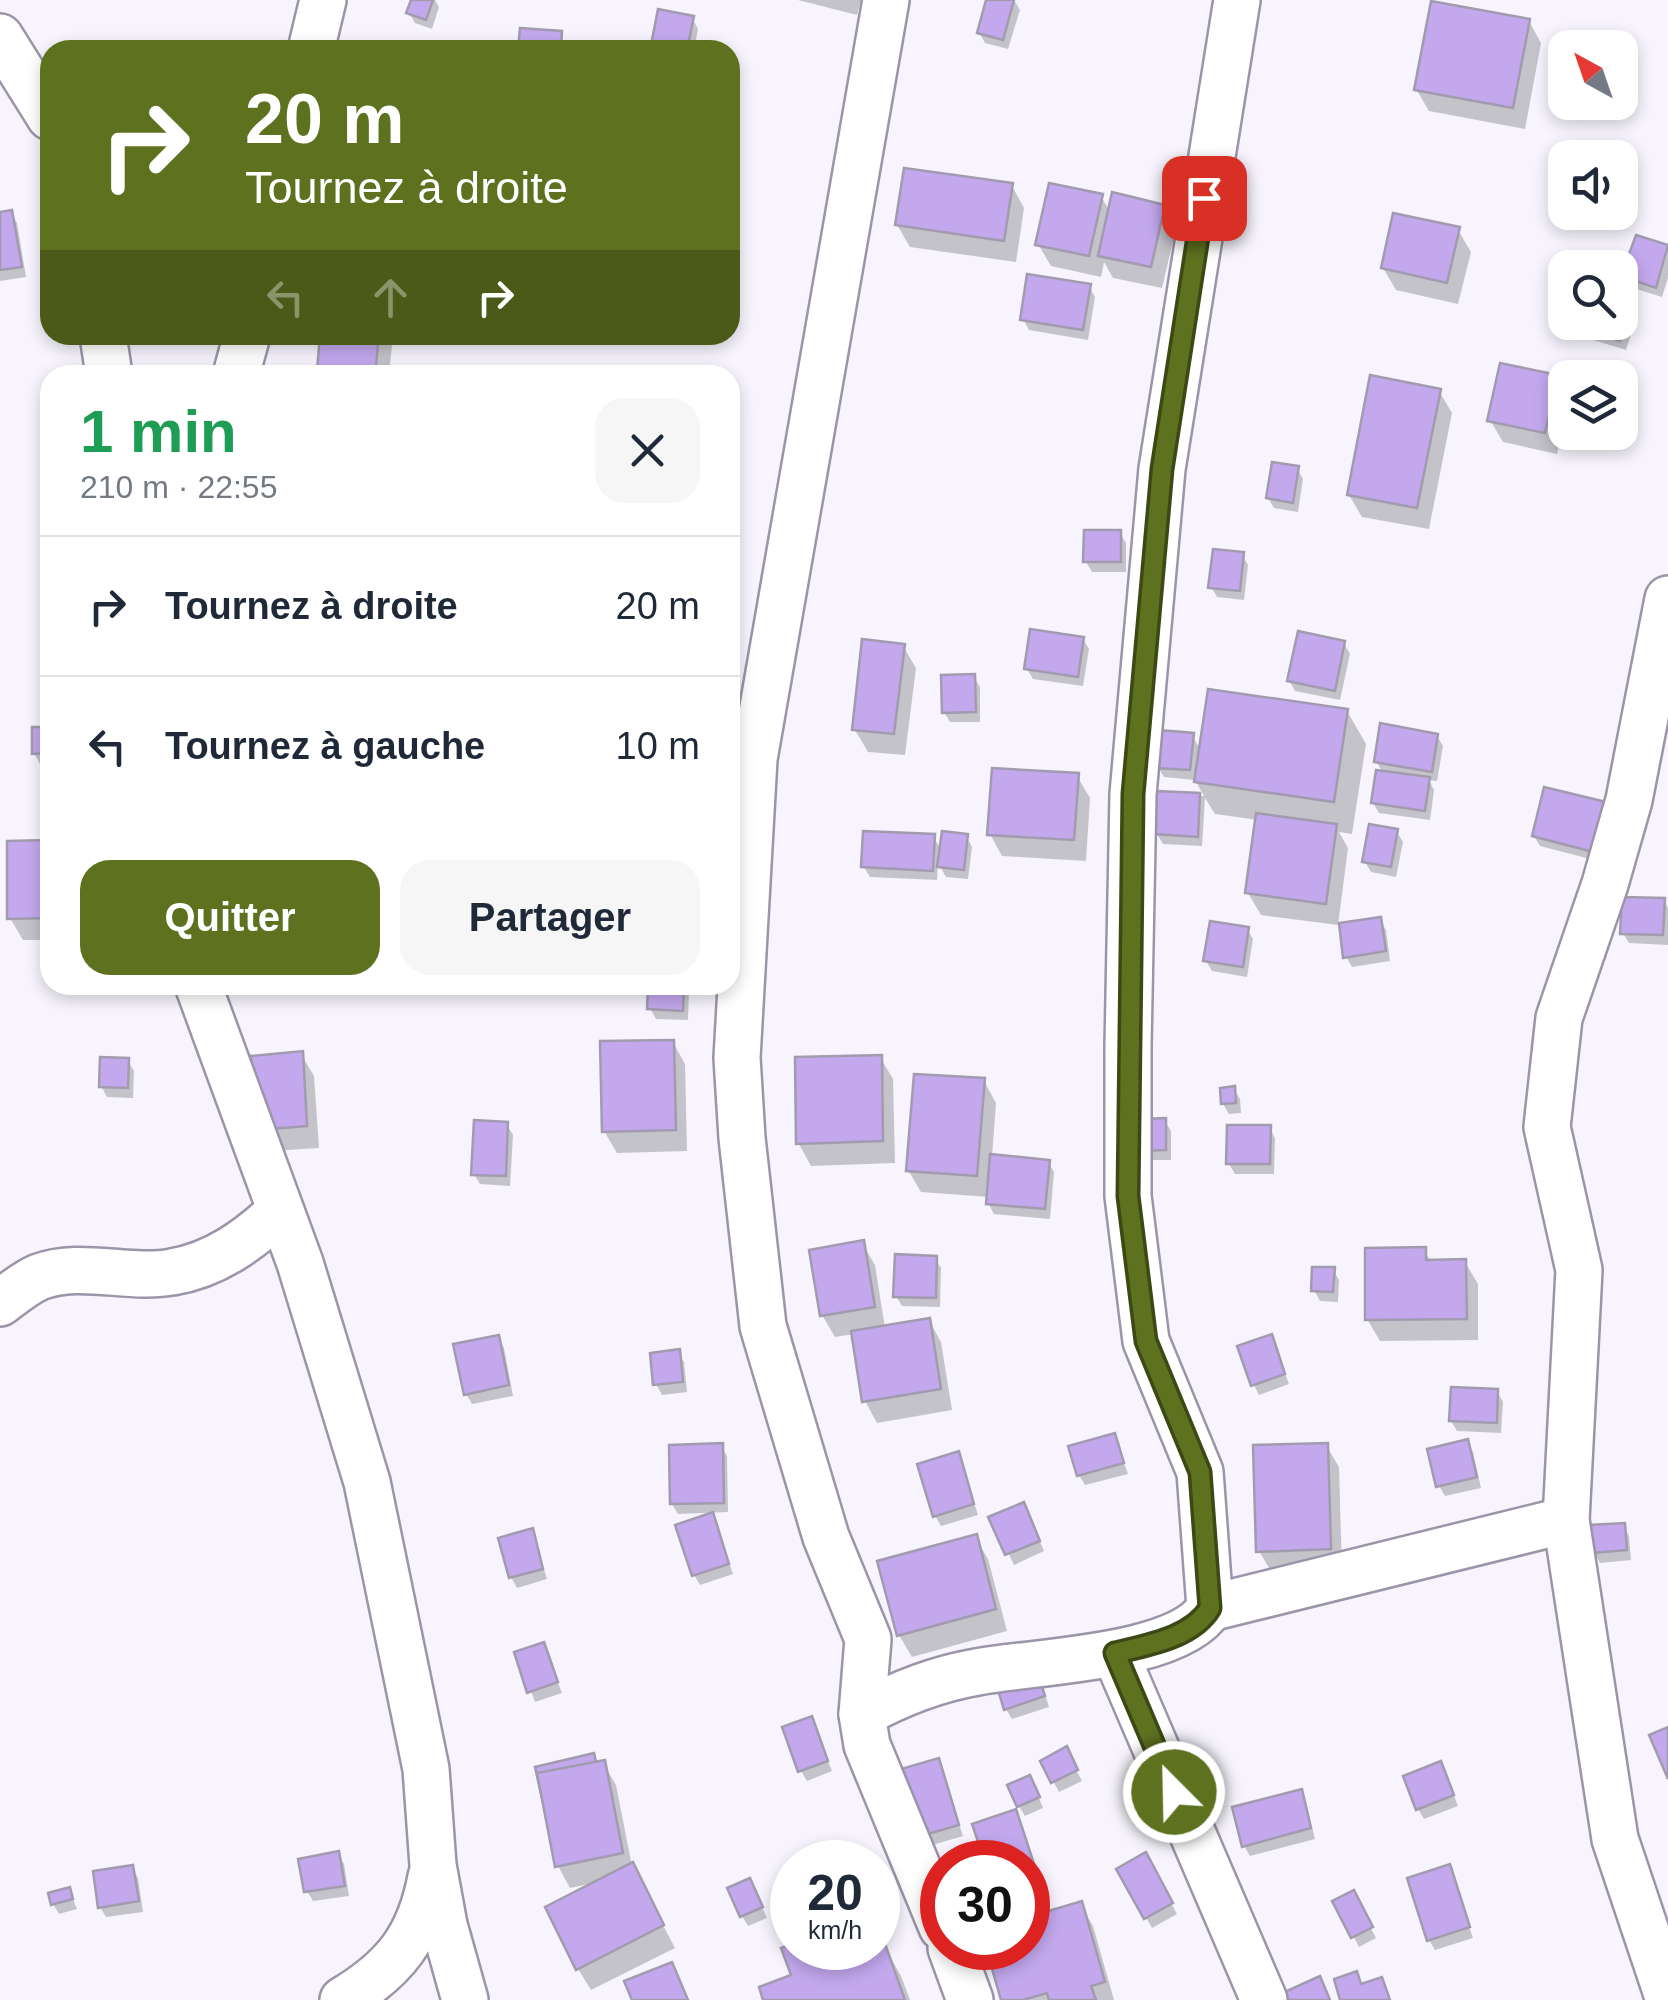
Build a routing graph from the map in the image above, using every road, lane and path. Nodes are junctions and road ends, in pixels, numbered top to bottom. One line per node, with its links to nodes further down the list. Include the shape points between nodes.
1 (323, 0): 5 (street)
2 (886, 0): 14 (street, via 754,759 737,1058 763,1326 826,1537 868,1639)
3 (1237, 0): 12 (street, via 1162,469 1133,794 1128,1046 1128,1196 1146,1341 1200,1472)
4 (0, 36): 6 (street)
5 (314, 40)
6 (40, 101)
7 (1668, 599): 11 (street, via 1629,800 1559,1018 1547,1127 1580,1270)
8 (202, 995): 9 (street)
9 (280, 1212): 10 (street, via 246,1242 174,1272 62,1272 39,1277); 15 (street, via 367,1482 426,1768)
10 (0, 1303)
11 (1566, 1520): 12 (street); 18 (street, via 1615,1839)
12 (1210, 1608): 13 (street, via 1203,1620 1168,1639)
13 (1115, 1653): 14 (street, via 974,1672 896,1695); 22 (street)
14 (862, 1714): 16 (street, via 867,1746)
15 (433, 1865): 19 (street, via 426,1908 410,1940 389,1968); 20 (street)
16 (920, 1874)
17 (959, 1970): 21 (street)
18 (1668, 1997)
19 (342, 2000)
20 (466, 2000)
21 (970, 2000)
22 (1264, 2000)

